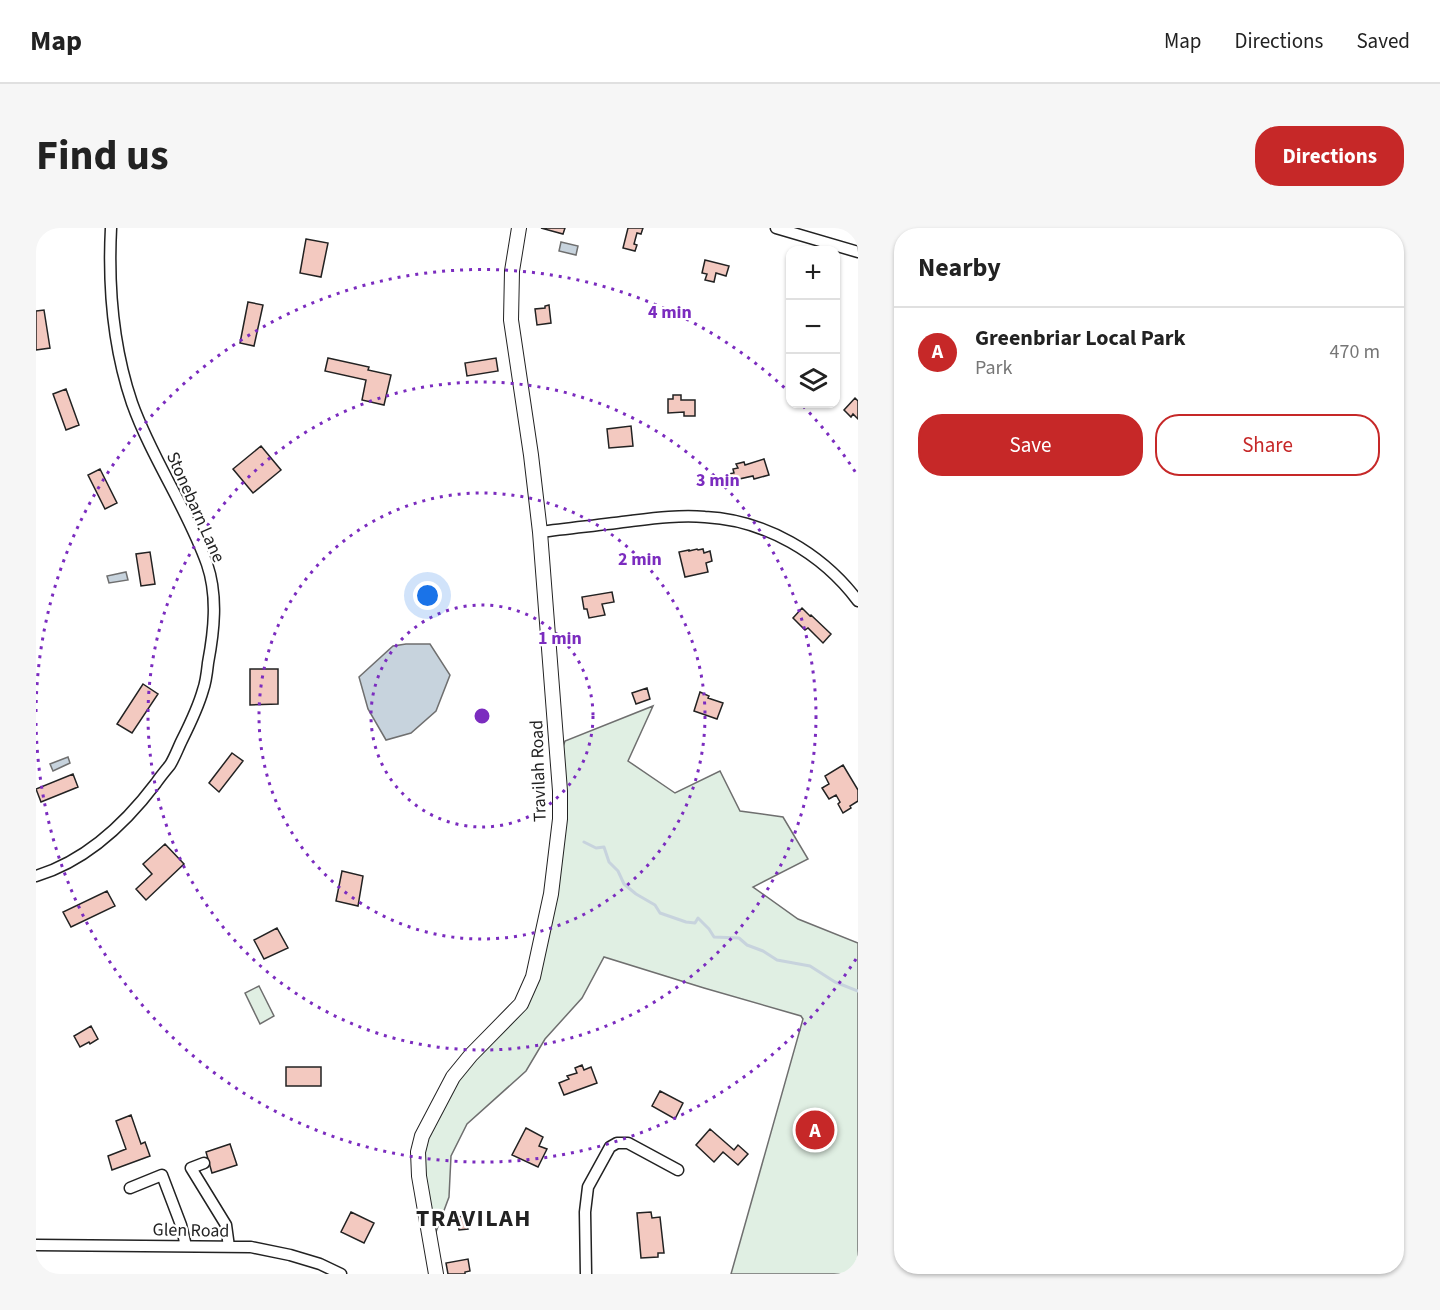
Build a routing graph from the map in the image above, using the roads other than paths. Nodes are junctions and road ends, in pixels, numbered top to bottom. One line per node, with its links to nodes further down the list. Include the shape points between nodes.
1 (111, 228): 7 (street, Stonebarn Lane, via 109,262 121,365 143,431 207,565 212,587 213,633 204,687 171,763 138,807 98,845)
2 (519, 228): 5 (main road, Travilah Road, via 512,271 512,320)
3 (776, 228): 4 (street)
4 (858, 252)
5 (540, 532): 6 (street, via 683,516 728,519 783,538 809,554 842,581); 15 (main road, Travilah Road, via 560,791 551,894 533,977 521,1004 453,1077 422,1136 419,1176)
6 (858, 601)
7 (36, 876)
8 (204, 1163): 13 (street, via 191,1168 226,1225)
9 (678, 1170): 16 (street, via 628,1143 610,1147 588,1187)
10 (130, 1188): 12 (street, via 162,1175)
11 (36, 1245): 12 (street, Glen Road)
12 (186, 1246): 13 (street, Glen Road)
13 (229, 1247): 14 (street, Glen Road, via 290,1255)
14 (341, 1274)
15 (436, 1274)
16 (586, 1274)

